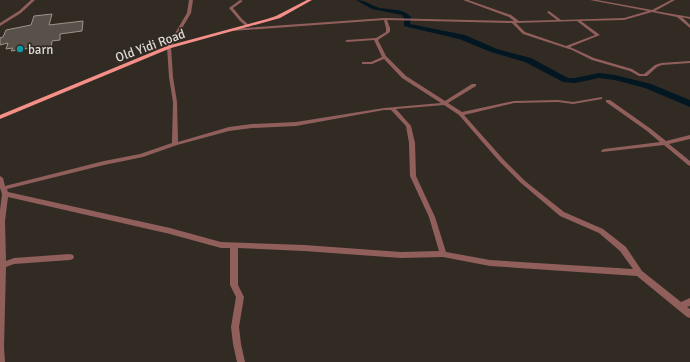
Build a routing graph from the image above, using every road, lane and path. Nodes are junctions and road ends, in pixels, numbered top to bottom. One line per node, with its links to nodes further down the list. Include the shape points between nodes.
1 (33, 0): 19 (street)
2 (191, 0): 25 (street, via 189,13)
3 (310, 0): 20 (main road, Old Yidi Road, via 278,17)
4 (465, 0): 9 (street)
5 (480, 0): 9 (street)
6 (592, 0): 10 (street)
7 (673, 0): 10 (street)
8 (241, 1): 20 (street, via 231,8)
9 (471, 2): 18 (street, via 510,16)
10 (652, 11): 12 (street); 15 (street, via 629,18)
11 (550, 12): 16 (street)
12 (678, 16): 13 (street); 21 (street)
13 (690, 18)
14 (385, 19): 17 (street); 22 (street); 23 (street, via 388,32)
15 (577, 20): 16 (street); 26 (street, via 598,35)
16 (560, 21): 18 (street)
17 (513, 22): 18 (street); 26 (street, via 524,34)
18 (518, 22)
19 (0, 25)
20 (248, 26): 22 (main road, Old Yidi Road)
21 (690, 27)
22 (232, 30): 25 (main road, Old Yidi Road)
23 (376, 39): 24 (street); 27 (street)
24 (347, 41)
25 (169, 47): 36 (main road, Old Yidi Road); 39 (street, via 175,102)
26 (566, 47): 28 (street, via 639,75 644,75 662,64)
27 (384, 57): 29 (street, via 372,63); 33 (street, via 406,79)
28 (690, 62)
29 (364, 63)
30 (474, 85): 33 (street)
31 (600, 98): 35 (street, via 573,103 514,102)
32 (608, 101): 38 (street)
33 (444, 104): 34 (street); 35 (street)
34 (392, 108): 39 (street, via 310,122 228,129); 46 (street, via 408,126 412,143 413,176 432,217)
35 (461, 114): 49 (street, via 523,182 562,214 601,231 623,250)
36 (0, 117)
37 (690, 137): 38 (street)
38 (665, 143): 40 (street); 41 (street)
39 (175, 144): 43 (street, via 141,156)
40 (604, 151)
41 (690, 164)
42 (0, 178): 43 (street)
43 (4, 191): 44 (street); 45 (street)
44 (1, 221): 48 (street)
45 (234, 246): 46 (street); 54 (street, via 234,285 240,297 235,327)
46 (443, 254): 49 (street, via 490,263)
47 (70, 257): 48 (street, via 14,261)
48 (3, 265): 53 (street, via 0,347)
49 (639, 273): 51 (street)
50 (690, 302): 51 (street)
51 (680, 306): 52 (street)
52 (690, 314)
53 (2, 362)
54 (241, 362)

